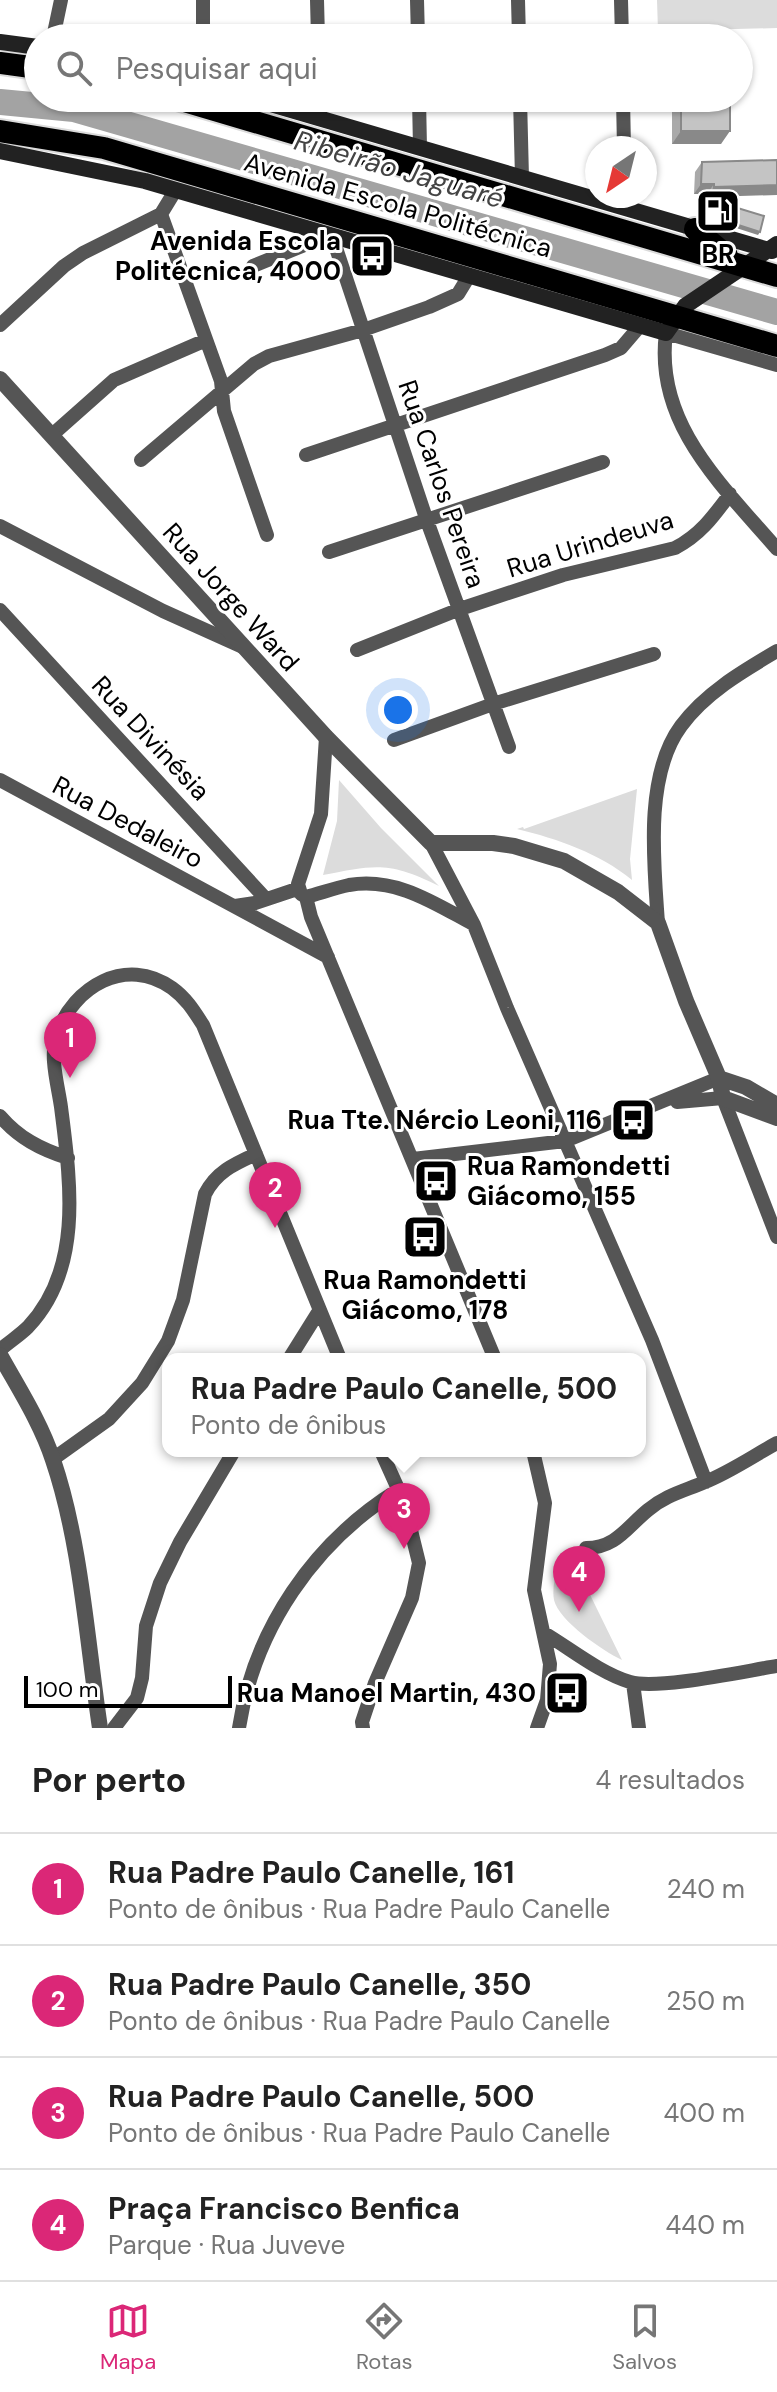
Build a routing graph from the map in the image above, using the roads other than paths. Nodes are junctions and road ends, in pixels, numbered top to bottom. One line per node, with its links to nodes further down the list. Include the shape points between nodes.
1 (61, 0): 7 (street)
2 (203, 0): 8 (street)
3 (317, 0): 9 (street)
4 (417, 0): 10 (street)
5 (518, 0): 11 (street)
6 (621, 0): 12 (street)
7 (56, 24)
8 (203, 24)
9 (318, 24)
10 (418, 24)
11 (519, 24)
12 (622, 24)
13 (0, 42): 14 (main road)
14 (24, 45)
15 (0, 63): 16 (highway)
16 (24, 66)
17 (221, 112): 37 (highway, Avenida Escola Politécnica)
18 (297, 112): 23 (main road)
19 (320, 112): 23 (street)
20 (419, 112): 26 (street)
21 (520, 112): 28 (street)
22 (623, 112): 25 (street)
23 (320, 119): 26 (main road)
24 (0, 131): 40 (highway, Avenida Escola Politécnica, via 104,148)
25 (624, 136)
26 (420, 148): 28 (main road)
27 (0, 151): 29 (main road, Avenida Escola Politécnica)
28 (522, 178): 30 (main road)
29 (175, 191): 32 (street); 34 (main road, Avenida Escola Politécnica)
30 (585, 193)
31 (640, 208): 33 (main road)
32 (161, 214): 41 (street, via 64,266); 44 (street)
33 (695, 229): 35 (main road); 37 (highway)
34 (330, 236): 36 (street); 38 (main road, Avenida Escola Politécnica); 43 (street, Rua Carlos Pereira)
35 (774, 249): 37 (main road)
36 (253, 266)
37 (741, 266): 39 (highway, Avenida Escola Politécnica); 40 (main road)
38 (469, 276): 42 (main road, Avenida Escola Politécnica); 43 (street, via 458,294)
39 (777, 276)
40 (676, 319): 42 (main road, Avenida Escola Politécnica); 45 (highway, Avenida Escola Politécnica); 46 (street); 54 (street, via 664,360 674,410 699,457)
41 (0, 325)
42 (639, 327): 49 (street, via 621,348 605,355)
43 (363, 330): 48 (street, via 269,356); 49 (street, Rua Carlos Pereira)
44 (206, 340): 48 (street); 50 (street, via 114,380)
45 (777, 346)
46 (777, 365)
47 (0, 379): 50 (street, Rua Jorge Ward)
48 (222, 390): 52 (street); 57 (street, via 224,411)
49 (395, 426): 51 (street); 55 (street, Rua Carlos Pereira)
50 (52, 435): 62 (street, Rua Jorge Ward)
51 (306, 455)
52 (141, 460)
53 (603, 462): 55 (street)
54 (730, 494): 58 (street); 60 (street, Rua Urindeuva, via 706,527 675,548 589,567)
55 (426, 518): 59 (street); 60 (street, Rua Carlos Pereira)
56 (0, 526): 62 (street, via 150,605)
57 (267, 535)
58 (777, 549)
59 (329, 552)
60 (460, 609): 63 (street, Rua Urindeuva); 66 (street, Rua Carlos Pereira)
61 (0, 610): 73 (street, Rua Divinésia)
62 (244, 647): 67 (street, Rua Jorge Ward)
63 (357, 650)
64 (777, 651): 75 (street, via 696,708 668,750 660,778 653,859)
65 (654, 654): 66 (street)
66 (493, 704): 68 (street); 69 (street, Rua Carlos Pereira)
67 (326, 737): 71 (street, Rua Jorge Ward); 72 (street, via 321,814)
68 (394, 740)
69 (509, 747)
70 (0, 780): 74 (street, Rua Dedaleiro)
71 (431, 843): 75 (street, via 493,843 564,861); 76 (street)
72 (302, 893): 73 (street); 76 (street, via 387,885 414,893); 77 (street)
73 (266, 899): 74 (street)
74 (234, 906): 77 (street, Rua Dedaleiro)
75 (658, 923): 78 (street)
76 (474, 925): 84 (street)
77 (328, 957): 87 (street)
78 (719, 1078): 79 (street); 80 (street); 81 (street)
79 (723, 1098): 80 (street); 83 (street); 88 (street)
80 (663, 1103): 84 (street)
81 (777, 1105)
82 (0, 1116): 86 (street, via 39,1149)
83 (777, 1118)
84 (565, 1141): 87 (street); 99 (street, via 652,1340)
85 (256, 1154): 86 (street, via 203,1025 189,1004 171,987 135,975 97,982 80,994 55,1037); 89 (street); 98 (street, via 225,1169 205,1194 183,1300 168,1341 142,1383 109,1419)
86 (68, 1158): 90 (street, via 69,1235 61,1272 28,1327)
87 (413, 1159): 93 (street)
88 (777, 1237)
89 (319, 1311): 91 (street); 92 (street)
90 (0, 1353): 98 (street)
91 (293, 1353)
92 (337, 1353)
93 (493, 1353)
94 (777, 1443): 99 (street)
95 (230, 1457): 106 (street, via 160,1583 146,1626 137,1698)
96 (384, 1457): 100 (street)
97 (534, 1457): 102 (street, via 545,1503 534,1590)
98 (53, 1459): 105 (street, via 73,1540)
99 (706, 1482): 101 (street, via 667,1495 619,1538 601,1548)
100 (398, 1490): 107 (street, via 324,1549 294,1587 267,1633); 108 (street, via 419,1563 412,1598 375,1683)
101 (586, 1548)
102 (544, 1633): 104 (street); 109 (street, via 550,1664 547,1700)
103 (777, 1666): 104 (street)
104 (633, 1683): 110 (street)
105 (100, 1728)
106 (114, 1728)
107 (239, 1728)
108 (363, 1728)
109 (537, 1728)
110 (639, 1728)

